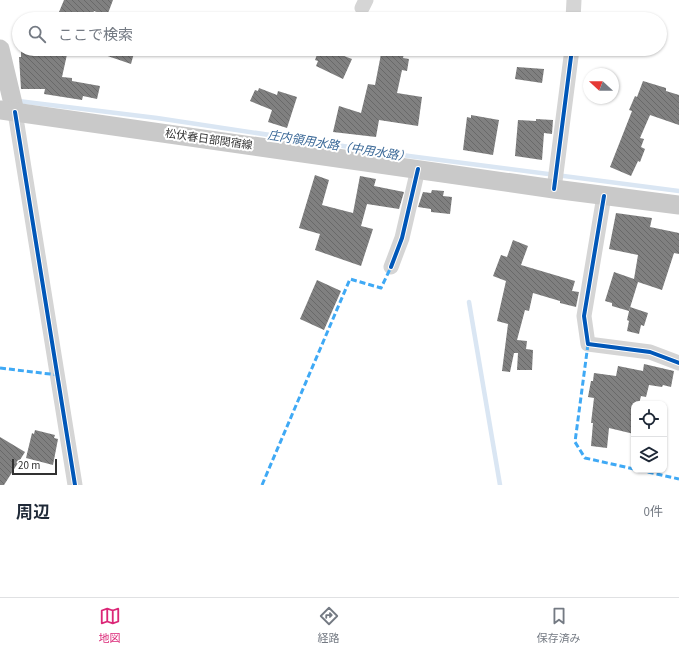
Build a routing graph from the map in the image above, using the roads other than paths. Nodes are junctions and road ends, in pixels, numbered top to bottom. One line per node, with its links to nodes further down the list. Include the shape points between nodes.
1 (574, 0): 2 (street)
2 (574, 12)
3 (0, 49): 5 (main road)
4 (571, 56): 7 (street)
5 (7, 111): 6 (main road, 松伏春日部関宿線); 12 (street)
6 (418, 169): 7 (main road, 松伏春日部関宿線); 10 (street, via 402,238)
7 (554, 189): 8 (main road, 松伏春日部関宿線)
8 (604, 196): 9 (main road, 松伏春日部関宿線); 11 (street, via 584,316 588,344 650,352)
9 (679, 205)
10 (391, 267)
11 (679, 363)
12 (75, 485)

